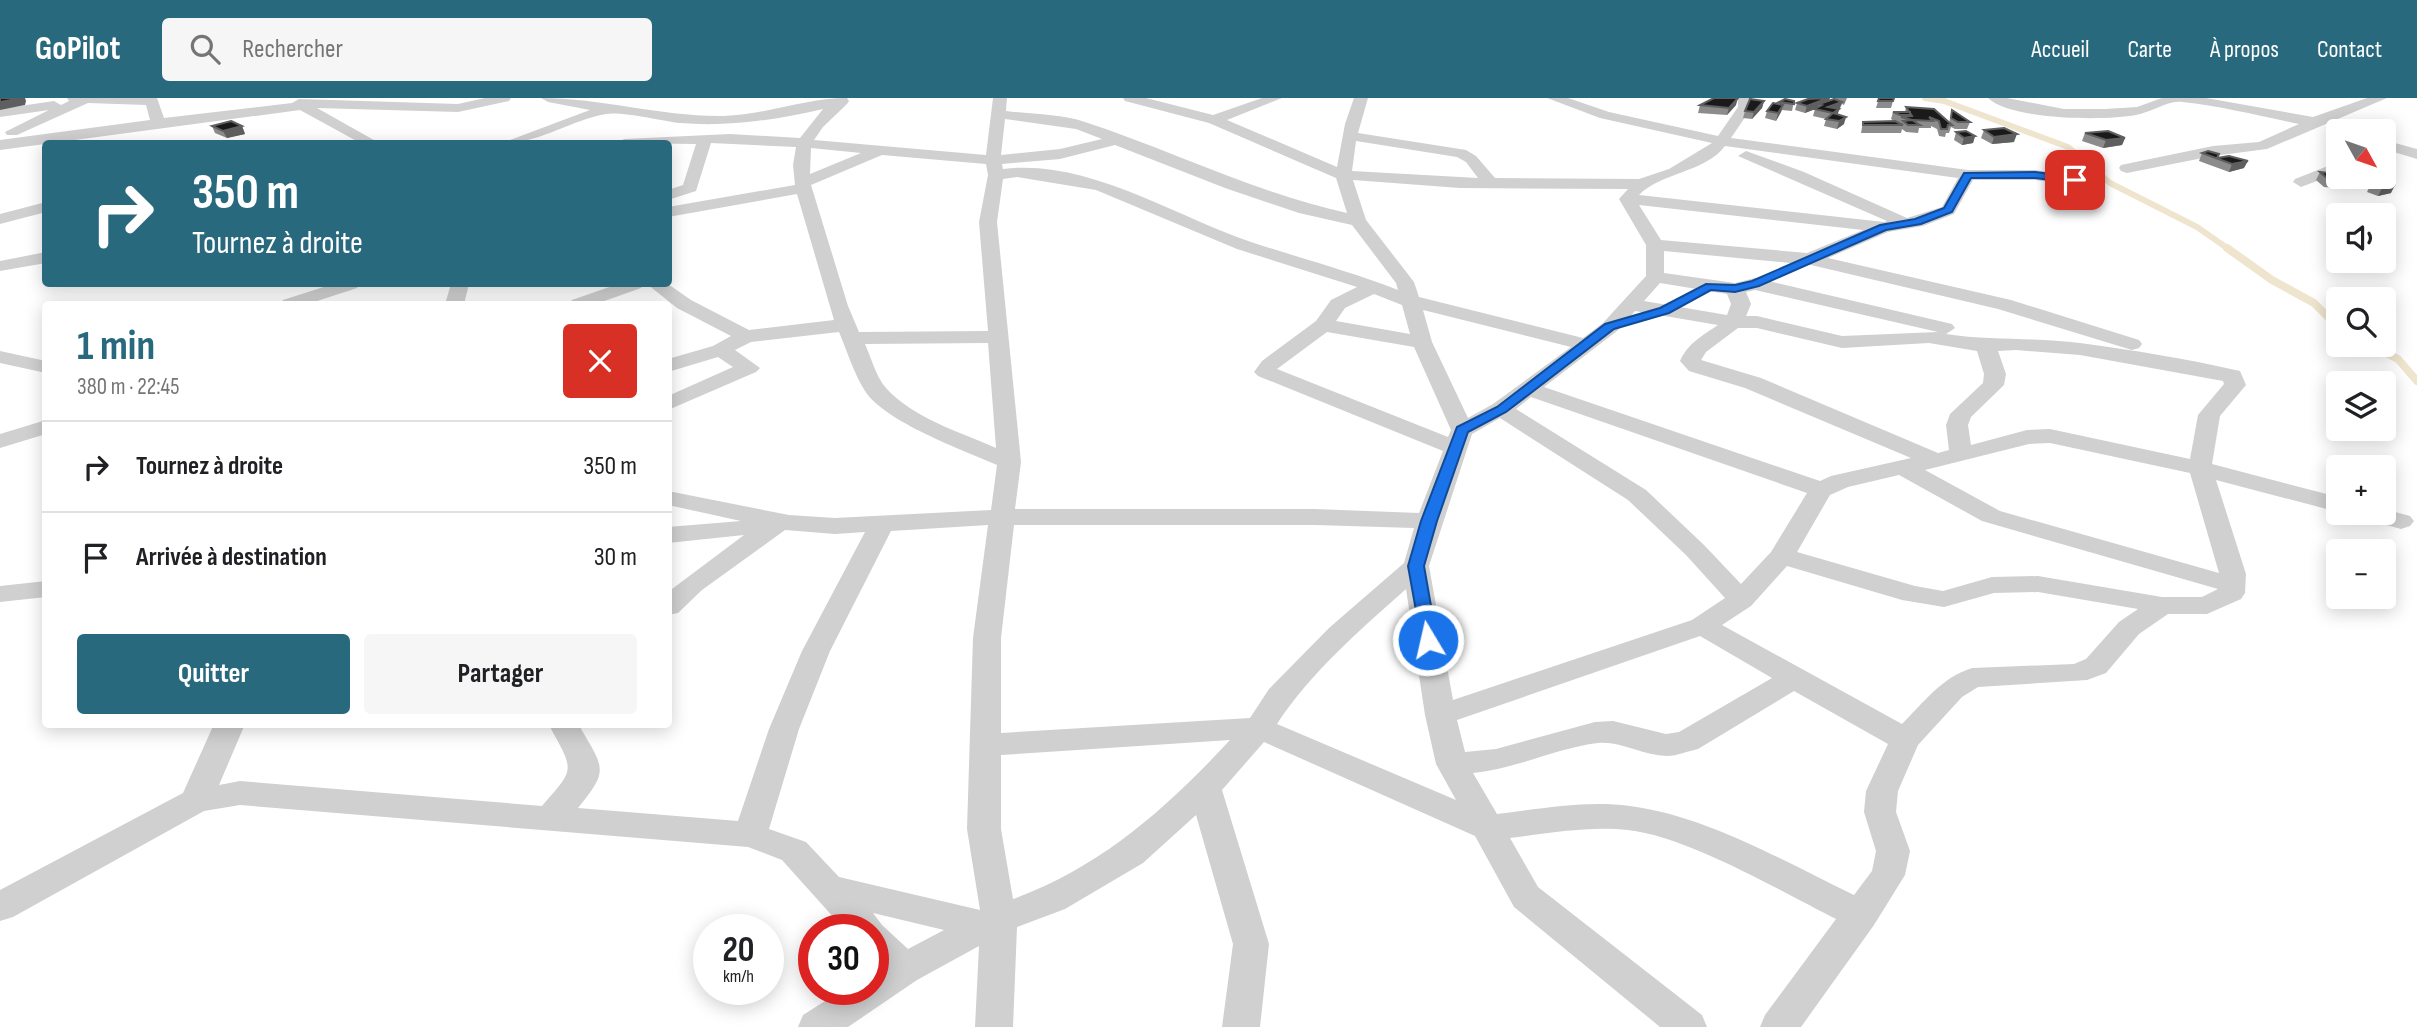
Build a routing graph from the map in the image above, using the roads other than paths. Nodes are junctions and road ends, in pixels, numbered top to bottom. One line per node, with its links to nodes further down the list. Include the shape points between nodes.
1 (504, 98): 16 (street, via 458,108)
2 (548, 98): 19 (street)
3 (639, 98): 19 (street)
4 (803, 98): 22 (street)
5 (1130, 98): 23 (street)
6 (1275, 98): 23 (street)
7 (1361, 98): 28 (street)
8 (1554, 98): 37 (street)
9 (1745, 98): 37 (street, via 1745,107)
10 (1995, 98): 11 (street, via 2020,108 2093,113 2139,110)
11 (2174, 98)
12 (2183, 98): 24 (street)
13 (2380, 98): 24 (street)
14 (81, 100): 20 (street); 25 (street, via 152,101); 27 (street)
15 (846, 100): 22 (street); 36 (street, via 817,124)
16 (295, 102): 25 (street); 30 (street)
17 (2289, 104): 24 (street)
18 (998, 106): 33 (street, via 1079,125); 42 (street)
19 (606, 109): 21 (street); 31 (street)
20 (0, 113)
21 (648, 117): 22 (street); 32 (street, via 637,124 636,135)
22 (760, 117): 35 (street)
23 (1214, 120): 45 (street)
24 (2317, 121): 26 (street); 43 (street, via 2262,146)
25 (158, 122): 38 (street)
26 (2326, 124)
27 (0, 136)
28 (1350, 136): 45 (street); 49 (street, via 1461,153)
29 (705, 139): 35 (street); 36 (street); 52 (street, via 690,188)
30 (367, 140)
31 (517, 140)
32 (628, 140)
33 (1116, 140): 42 (street); 57 (street, via 1231,185)
34 (672, 141): 35 (street)
35 (677, 141)
36 (804, 144): 40 (street); 51 (street)
37 (1719, 144): 46 (street); 50 (street, via 1675,172); 59 (street)
38 (0, 145)
39 (2396, 148): 41 (street)
40 (881, 150): 42 (street); 51 (street)
41 (2417, 153)
42 (994, 167): 72 (street, via 1101,186 1243,245); 84 (street, via 988,222)
43 (2127, 168)
44 (2326, 172): 48 (street)
45 (1343, 175): 49 (street); 57 (street)
46 (1968, 175): 47 (street); 59 (street, via 1948,210)
47 (2075, 180)
48 (2301, 182)
49 (1490, 183): 50 (street)
50 (1641, 184): 53 (street)
51 (803, 185): 55 (street); 82 (street)
52 (672, 194)
53 (1627, 199): 60 (street); 62 (street)
54 (42, 208): 56 (street)
55 (672, 211)
56 (0, 219)
57 (1358, 221): 76 (street, via 1405,282)
58 (42, 223): 61 (street)
59 (1906, 224): 60 (street)
60 (1884, 227): 64 (street)
61 (0, 230)
62 (1656, 244): 64 (street); 66 (street)
63 (42, 258): 65 (street)
64 (1809, 258): 67 (street); 94 (street, via 2004,304)
65 (0, 266)
66 (1655, 277): 68 (street); 77 (street)
67 (1755, 284): 73 (street); 86 (street)
68 (1710, 286): 73 (street); 78 (street)
69 (341, 287): 74 (street)
70 (626, 287): 75 (street)
71 (660, 287): 83 (street)
72 (1372, 287): 76 (street); 80 (street, via 1338,304)
73 (1735, 289): 79 (street, via 1741,304)
74 (299, 301)
75 (587, 301)
76 (1410, 301): 85 (street); 87 (street)
77 (1630, 304): 78 (street); 81 (street)
78 (1665, 310): 79 (street); 81 (street)
79 (1733, 322): 88 (street, via 1757,322 1842,342 1929,337); 102 (street, via 1704,341 1690,361 1696,367 1753,383)
80 (1323, 325): 85 (street); 99 (street, via 1265,372)
81 (1609, 327): 87 (street)
82 (849, 332): 83 (street); 84 (street); 103 (street, via 875,390 895,407)
83 (746, 336): 90 (street)
84 (998, 337): 103 (street)
85 (1422, 342): 99 (street)
86 (2016, 344): 88 (street); 94 (street, via 2080,349)
87 (1584, 345): 95 (street)
88 (1986, 346): 101 (street, via 1995,374 1993,385 1961,414 1957,425)
89 (42, 348): 91 (street)
90 (720, 350): 92 (street); 96 (street, via 749,368)
91 (22, 362): 93 (street)
92 (672, 365)
93 (0, 376)
94 (2232, 376): 105 (street, via 2235,385 2209,415)
95 (1528, 389): 97 (street); 106 (street)
96 (672, 402)
97 (1501, 410): 99 (street); 121 (street, via 1637,495)
98 (42, 428): 100 (street)
99 (1459, 439): 110 (street)
100 (0, 441)
101 (1961, 454): 102 (street); 105 (street, via 2027,437 2050,436)
102 (1933, 459): 104 (street)
103 (1009, 462): 109 (street)
104 (1902, 467): 106 (street); 118 (street, via 1991,516)
105 (2200, 468): 108 (street); 118 (street, via 2234,574)
106 (1821, 490): 116 (street)
107 (672, 499): 113 (street)
108 (2326, 502)
109 (1002, 517): 110 (street); 114 (street); 131 (street, via 987,638)
110 (1429, 521): 117 (street)
111 (2396, 521): 112 (street)
112 (2401, 522)
113 (783, 524): 114 (street); 115 (street); 122 (street, via 693,584)
114 (881, 526): 137 (street, via 816,650 784,729)
115 (672, 535)
116 (1782, 556): 121 (street); 123 (street, via 1944,599 1992,586 2038,584)
117 (1416, 566): 126 (street); 129 (street, via 1339,634 1280,696)
118 (2232, 586): 123 (street, via 2231,593 2207,606)
119 (42, 590): 120 (street)
120 (3, 596)
121 (1741, 600): 124 (street)
122 (672, 603)
123 (2162, 605): 130 (street, via 2129,628 2096,666 2077,673 1972,678 1951,690)
124 (1702, 626): 125 (street); 126 (street)
125 (1795, 678): 130 (street); 132 (street, via 1687,741 1666,745 1595,733 1496,760)
126 (1440, 715): 132 (street)
127 (228, 728): 134 (street)
128 (566, 728): 135 (street, via 584,762 583,780)
129 (1259, 728): 131 (street); 133 (street); 136 (street)
130 (1905, 740): 141 (street, via 1882,791 1880,812 1893,851 1888,875)
131 (986, 746): 142 (street, via 984,829)
132 (1452, 764): 136 (street)
133 (1205, 788): 142 (street, via 1130,854 1053,899); 147 (street, via 1251,944)
134 (196, 801): 135 (street, via 240,793); 139 (street)
135 (550, 819): 137 (street)
136 (1488, 828): 141 (street, via 1589,816 1631,818 1686,833); 148 (street, via 1526,897)
137 (750, 835): 138 (street, via 794,851)
138 (828, 888): 140 (street); 142 (street)
139 (0, 907)
140 (852, 914)
141 (1861, 915): 149 (street)
142 (992, 922): 144 (street); 146 (street)
143 (889, 954): 144 (street)
144 (904, 969): 145 (street)
145 (817, 1027)
146 (994, 1027)
147 (1241, 1027)
148 (1688, 1027)
149 (1779, 1027)

